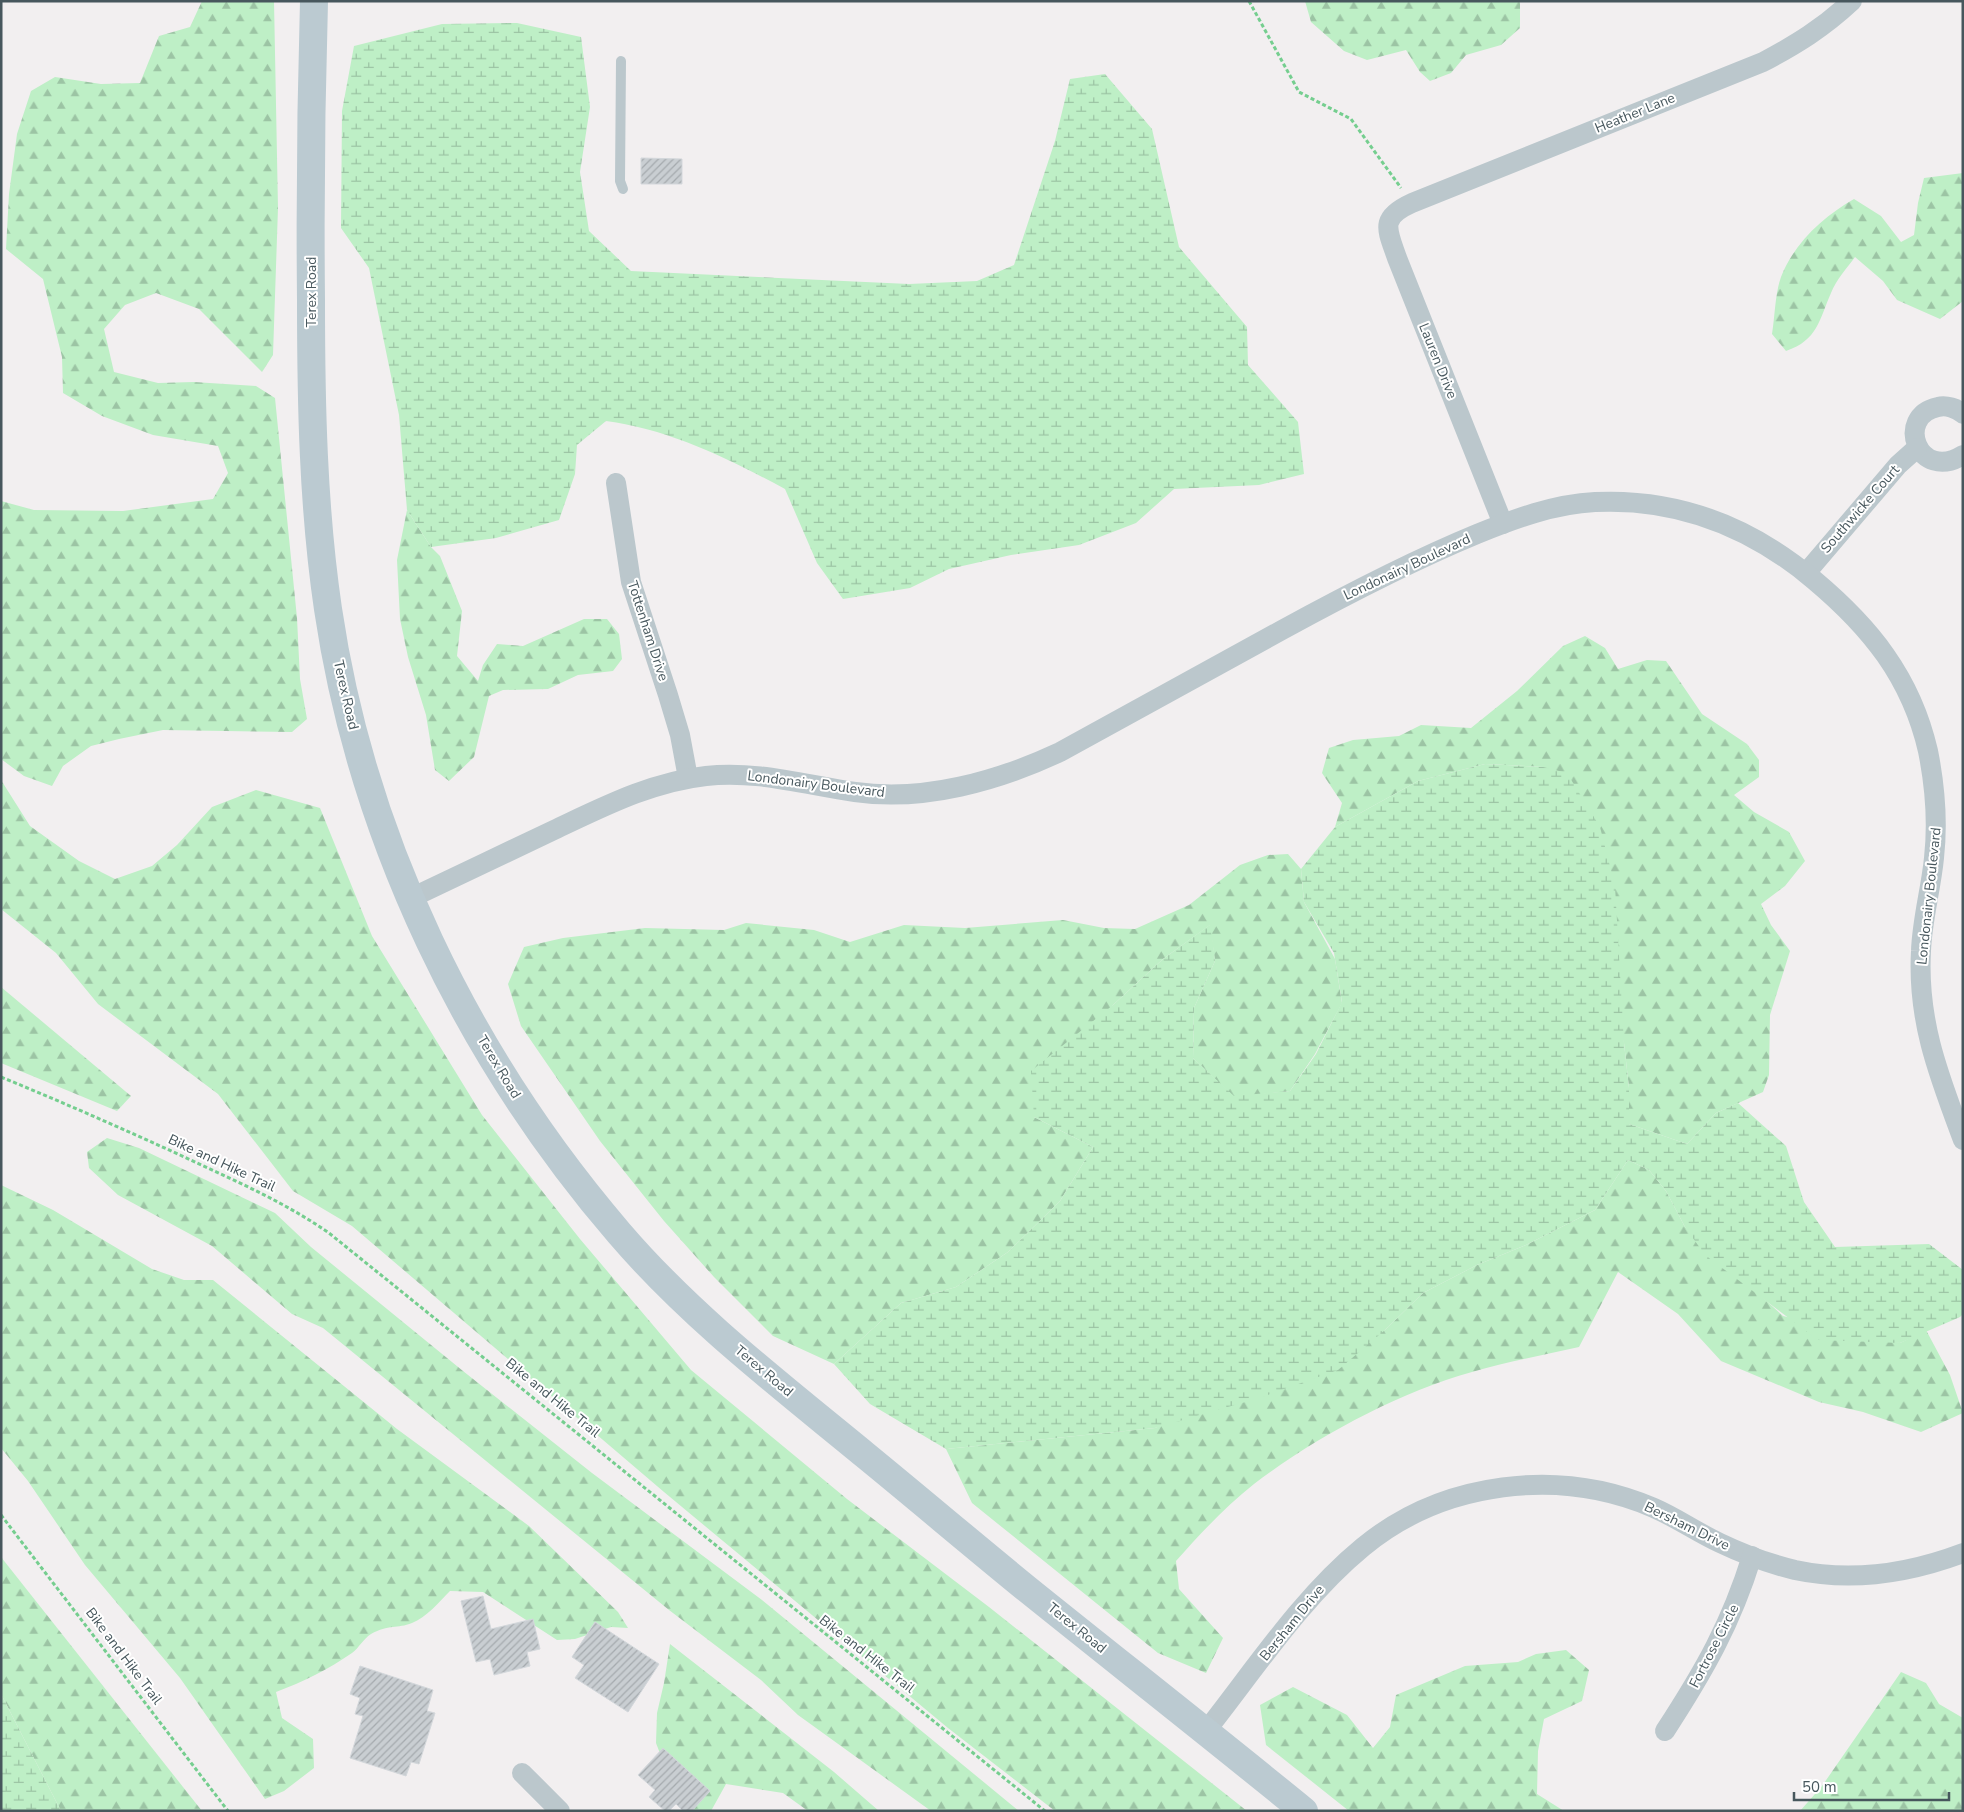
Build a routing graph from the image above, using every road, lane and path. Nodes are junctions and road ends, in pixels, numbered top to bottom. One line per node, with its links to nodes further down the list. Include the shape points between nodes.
1 (314, 1): 14 (main road, Terex Road, via 310,151 311,351 322,563 351,720 370,790)
2 (1249, 1): 6 (path, via 1299,92 1352,119)
3 (1852, 1): 6 (street, Heather Lane, via 1806,39 1762,62)
4 (621, 62): 5 (lane, via 620,181)
5 (623, 190)
6 (1409, 204): 11 (street, Lauren Drive, via 1395,210 1388,230)
7 (1963, 414): 8 (street, via 1943,406 1923,414 1914,432)
8 (1917, 448): 9 (street, via 1922,455 1937,462 1949,462); 12 (street, Southwicke Court, via 1898,465)
9 (1963, 455)
10 (616, 483): 13 (street, Tottenham Drive, via 631,582 677,727)
11 (1503, 524): 12 (street, Londonairy Boulevard, via 1562,506 1592,502 1649,503 1726,524 1784,556); 13 (street, Londonairy Boulevard, via 1375,578 1060,752 982,782 926,792 880,794 751,775)
12 (1806, 573): 16 (street, Londonairy Boulevard, via 1844,604 1872,636 1909,694 1920,722 1937,811 1934,861 1921,949 1924,1023 1934,1063)
13 (688, 778): 14 (street, Londonairy Boulevard, via 622,798)
14 (411, 898): 20 (main road, Terex Road, via 446,974 496,1064 550,1146 623,1238 691,1306 778,1383 1024,1587)
15 (1, 1077): 25 (path, Bike and Hike Trail, via 114,1124 226,1177 280,1203 329,1233)
16 (1963, 1140)
17 (1, 1514): 23 (path, Bike and Hike Trail)
18 (1963, 1552): 19 (street, Bersham Drive, via 1930,1565 1893,1573 1855,1575 1794,1570)
19 (1752, 1556): 20 (street, Bersham Drive, via 1721,1544 1654,1508 1586,1489 1549,1484 1526,1485 1463,1496 1429,1507 1399,1523 1364,1546 1333,1574); 21 (street, Fortrose Circle, via 1729,1622 1699,1679)
20 (1206, 1731): 26 (main road, Terex Road)
21 (1665, 1731)
22 (522, 1773): 24 (street)
23 (228, 1811)
24 (560, 1811)
25 (1045, 1811)
26 (1304, 1811)

